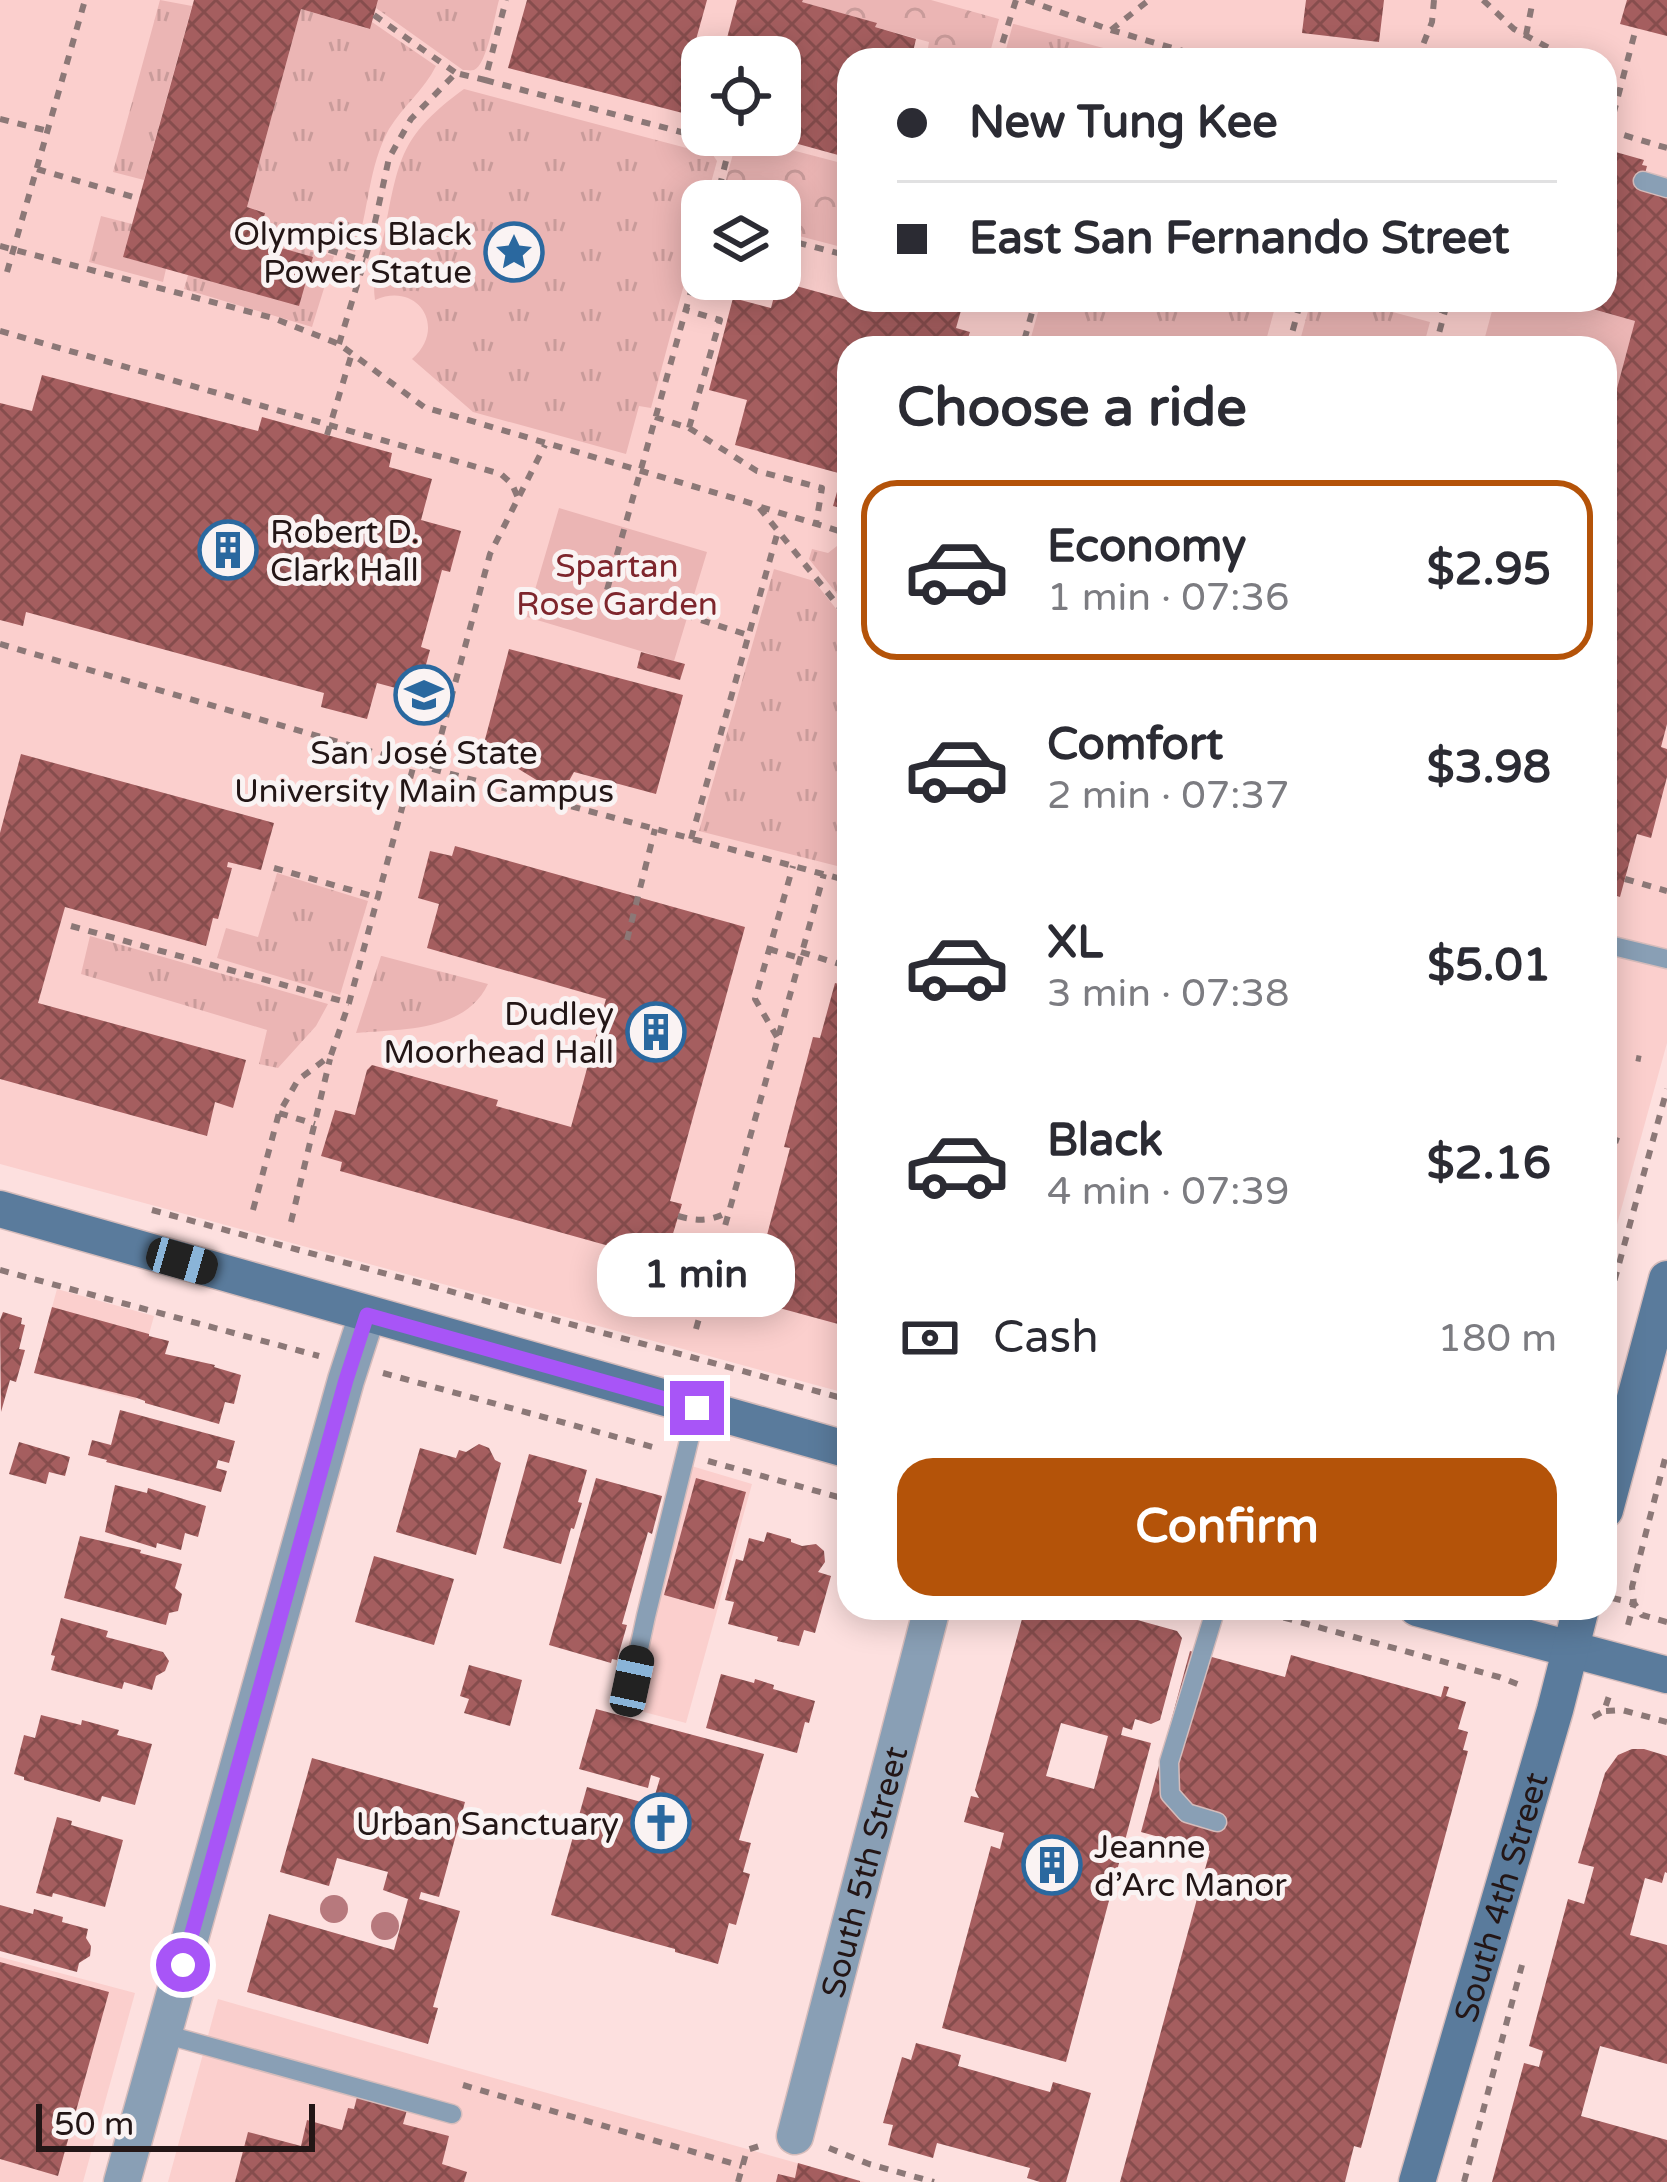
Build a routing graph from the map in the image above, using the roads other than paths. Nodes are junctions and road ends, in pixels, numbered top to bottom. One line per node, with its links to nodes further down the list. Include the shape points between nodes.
1 (1643, 181): 2 (lane)
2 (1667, 188)
3 (1617, 947): 4 (lane)
4 (1667, 959)
5 (0, 1209): 7 (main road)
6 (1667, 1280): 10 (main road)
7 (367, 1315): 8 (main road); 19 (street)
8 (697, 1408): 9 (main road); 17 (lane)
9 (837, 1447)
10 (1617, 1465)
11 (929, 1620): 21 (street, South 5th Street)
12 (1212, 1620): 18 (lane, via 1169,1762 1170,1793 1187,1813)
13 (1461, 1620): 15 (main road)
14 (1578, 1620): 15 (main road, South 4th Street)
15 (1572, 1650): 16 (main road); 23 (main road, South 4th Street)
16 (1667, 1675)
17 (632, 1681)
18 (1217, 1822)
19 (164, 2034): 20 (lane); 22 (street)
20 (452, 2114)
21 (795, 2136)
22 (122, 2182)
23 (1417, 2182)

